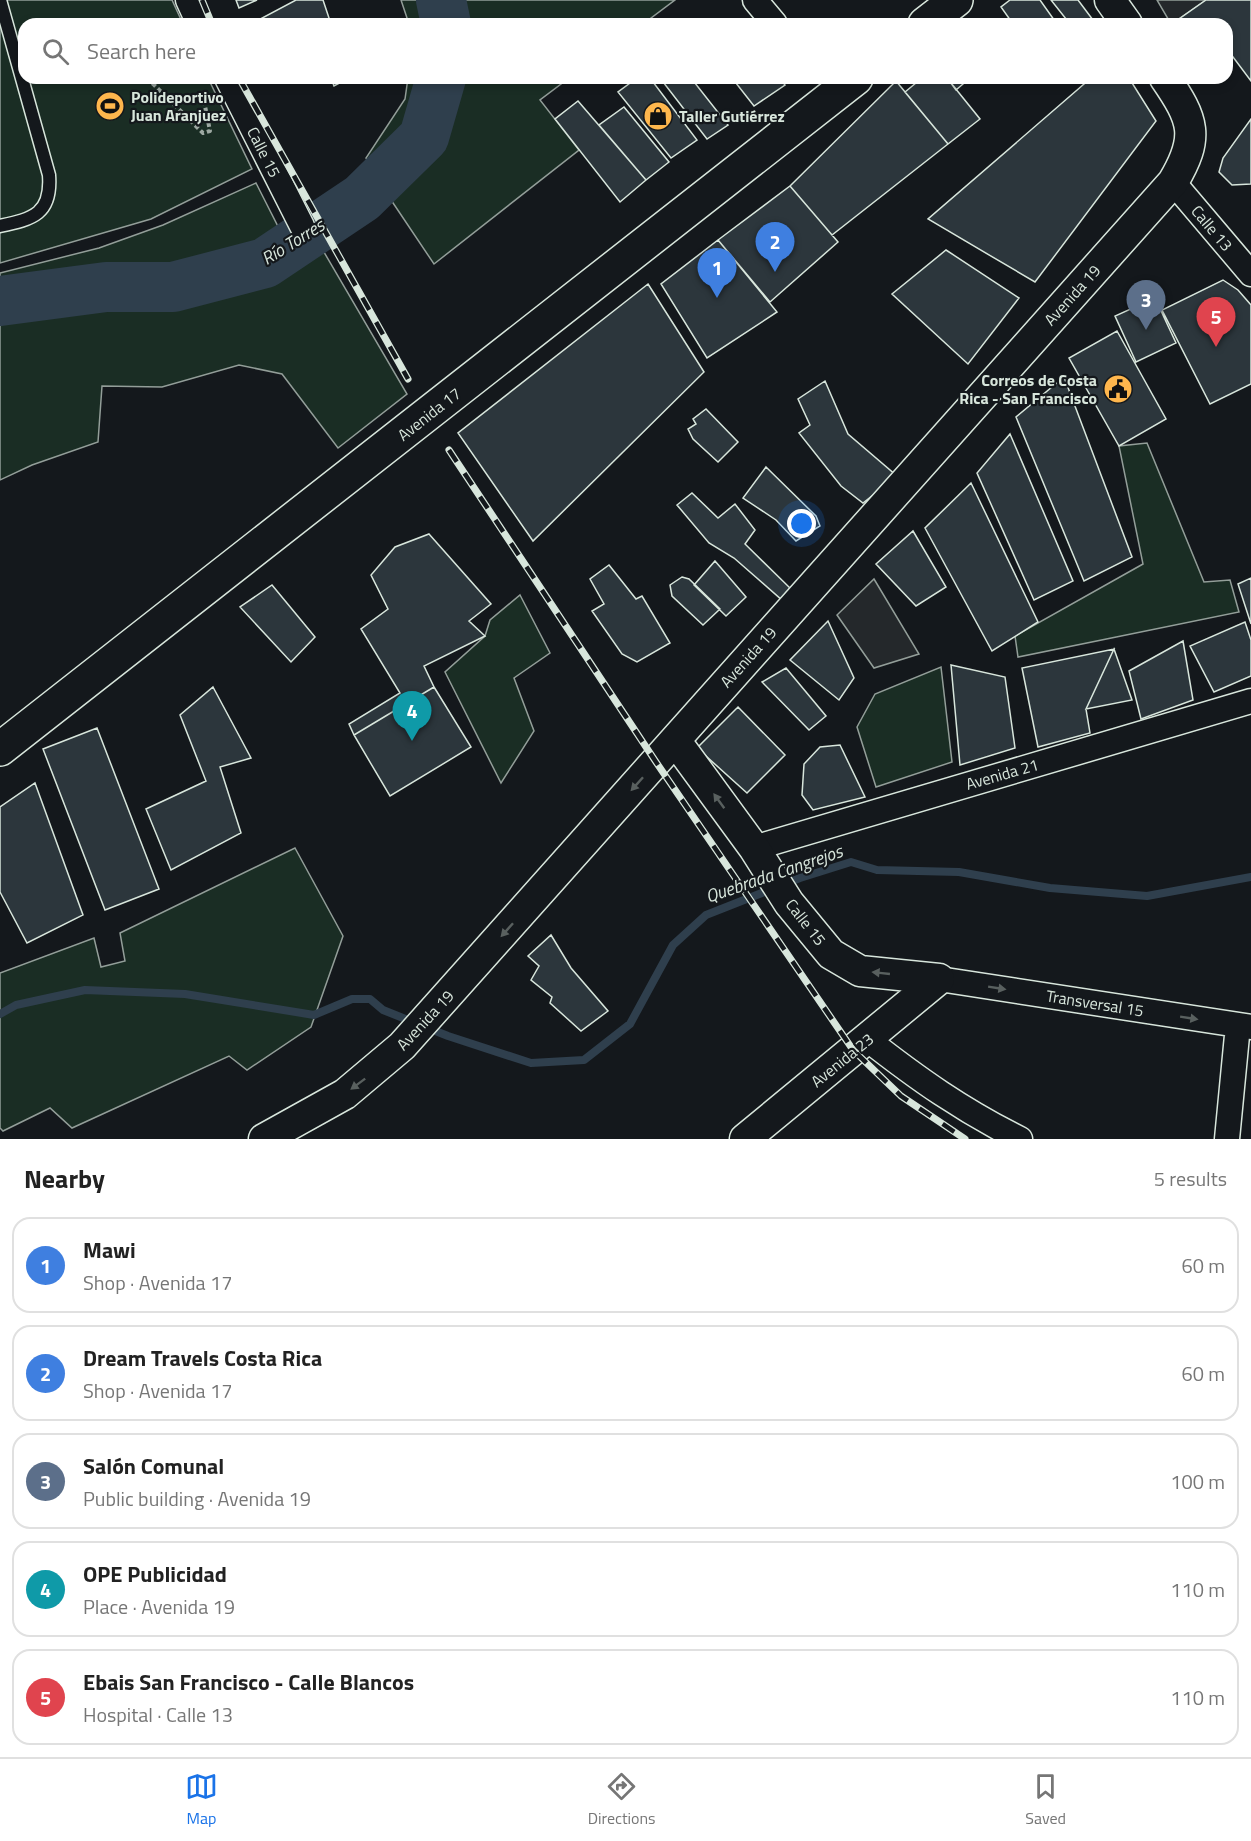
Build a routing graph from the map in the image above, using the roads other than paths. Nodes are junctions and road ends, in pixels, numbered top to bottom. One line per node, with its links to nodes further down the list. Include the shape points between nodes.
1 (0, 0): 10 (lane)
2 (188, 0): 6 (street)
3 (755, 0): 7 (street)
4 (956, 0): 8 (main road)
5 (1110, 0): 9 (street)
6 (196, 18)
7 (770, 18)
8 (933, 18)
9 (1123, 18)
10 (18, 64)
11 (24, 84): 16 (lane, via 50,190 37,214)
12 (230, 84): 17 (street, Calle 15)
13 (837, 84): 21 (main road, Avenida 17)
14 (1169, 84): 15 (street, Avenida 19, via 1185,107 1191,135 1187,158)
15 (1173, 182): 18 (street, Calle 13); 20 (street, Avenida 19)
16 (0, 226)
17 (302, 226)
18 (1251, 274)
19 (1251, 701): 22 (street, Avenida 21)
20 (675, 740): 22 (street, Calle 15, one-way to 20); 26 (street, Avenida 19, one-way to 26, via 402,1046 345,1094)
21 (0, 749)
22 (755, 850): 23 (street, Calle 15, one-way to 22, via 860,971 831,954 789,903)
23 (939, 979): 24 (street, Transversal 15, one-way to 24); 25 (street, Avenida 23)
24 (1245, 1026): 29 (street)
25 (867, 1039): 27 (street, Avenida 23); 28 (street, via 926,1086)
26 (264, 1139)
27 (745, 1139)
28 (1020, 1139)
29 (1227, 1139)

